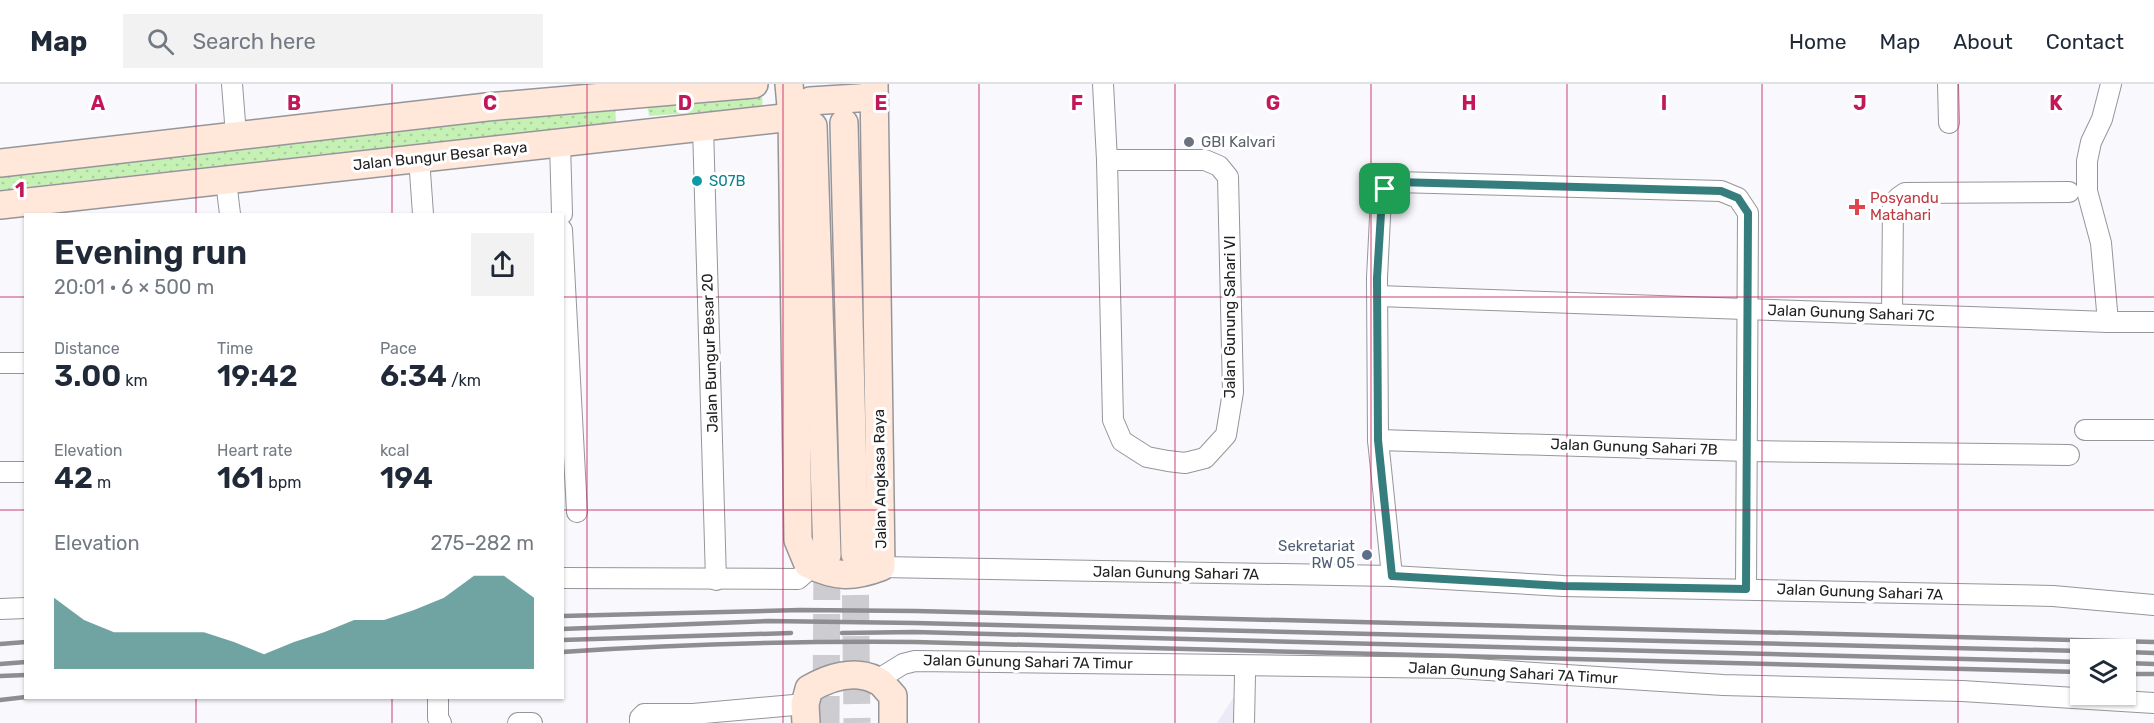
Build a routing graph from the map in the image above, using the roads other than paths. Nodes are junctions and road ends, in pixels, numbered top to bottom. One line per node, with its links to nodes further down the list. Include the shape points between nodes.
1 (232, 84): 14 (street)
2 (754, 84): 7 (main road)
3 (789, 84): 10 (main road)
4 (1103, 84): 18 (street, Jalan Gunung Sahari VI)
5 (1948, 84): 12 (street)
6 (2111, 84): 31 (street, via 2087,161 2089,201 2101,243)
7 (669, 88): 9 (main road)
8 (874, 91): 10 (main road, Jalan Bungur Besar Raya, via 810,101 799,107); 44 (main road, Jalan Angkasa Raya)
9 (627, 94): 14 (main road); 15 (main road)
10 (802, 121): 13 (main road, Jalan Bungur Besar Raya); 43 (main road)
11 (844, 123): 42 (main road, Jalan Angkasa Raya)
12 (1949, 123)
13 (703, 127): 15 (main road, Jalan Bungur Besar Raya); 47 (street, Jalan Bungur Besar 20)
14 (236, 135): 19 (main road)
15 (631, 135): 16 (main road, Jalan Bungur Besar Raya)
16 (560, 143): 17 (main road, Jalan Bungur Besar Raya); 25 (street)
17 (419, 158): 20 (main road, Jalan Bungur Besar Raya); 24 (street)
18 (1107, 160): 18 (street, Jalan Gunung Sahari VI, via 1205,160 1219,166 1228,177 1233,392 1226,435 1205,458 1185,463 1148,457 1122,441 1113,420)
19 (0, 163)
20 (226, 181): 22 (main road, Jalan Bungur Besar Raya); 23 (street)
21 (2069, 192): 29 (street, via 1905,193 1893,206)
22 (0, 205)
23 (230, 213)
24 (423, 213)
25 (562, 213)
26 (564, 268): 41 (street)
27 (1378, 296): 28 (street, Jalan Gunung Sahari 7C); 28 (street, via 1382,197 1385,189 1396,182 1721,191 1738,198 1748,213); 36 (street)
28 (1747, 309): 29 (street, Jalan Gunung Sahari 7C); 37 (street)
29 (1892, 314): 31 (street, Jalan Gunung Sahari 7C)
30 (2154, 321): 31 (street, Jalan Gunung Sahari 7C)
31 (2108, 322)
32 (0, 363): 33 (street)
33 (24, 363)
34 (2085, 430): 35 (street)
35 (2154, 430)
36 (1378, 440): 37 (street, Jalan Gunung Sahari 7B); 45 (street)
37 (1747, 451): 38 (street, Jalan Gunung Sahari 7B); 48 (street)
38 (2069, 455)
39 (0, 472): 40 (street)
40 (24, 472)
41 (577, 512)
42 (855, 554)
43 (817, 560): 44 (main road, Jalan Angkasa Raya, via 826,573 854,576); 47 (street, via 798,579)
44 (881, 567): 45 (street, Jalan Gunung Sahari 7A)
45 (1392, 576): 48 (street, Jalan Gunung Sahari 7A, via 1563,586)
46 (564, 578): 47 (street)
47 (716, 580)
48 (1746, 589): 49 (street, Jalan Gunung Sahari 7A, via 2053,596)
49 (2154, 605)
50 (0, 609): 51 (street)
51 (24, 609)
52 (1245, 675): 62 (street)
53 (877, 680): 55 (street, Jalan Gunung Sahari 7A Timur, via 915,661 1458,668 1723,685 1973,692); 56 (main road, via 858,675 825,679 808,689); 61 (main road, via 892,696)
54 (438, 699): 57 (street)
55 (2154, 703)
56 (805, 713): 60 (street, via 644,714)
57 (441, 723)
58 (518, 723): 59 (street)
59 (532, 723)
60 (640, 723)
61 (893, 723)
62 (1244, 723)

